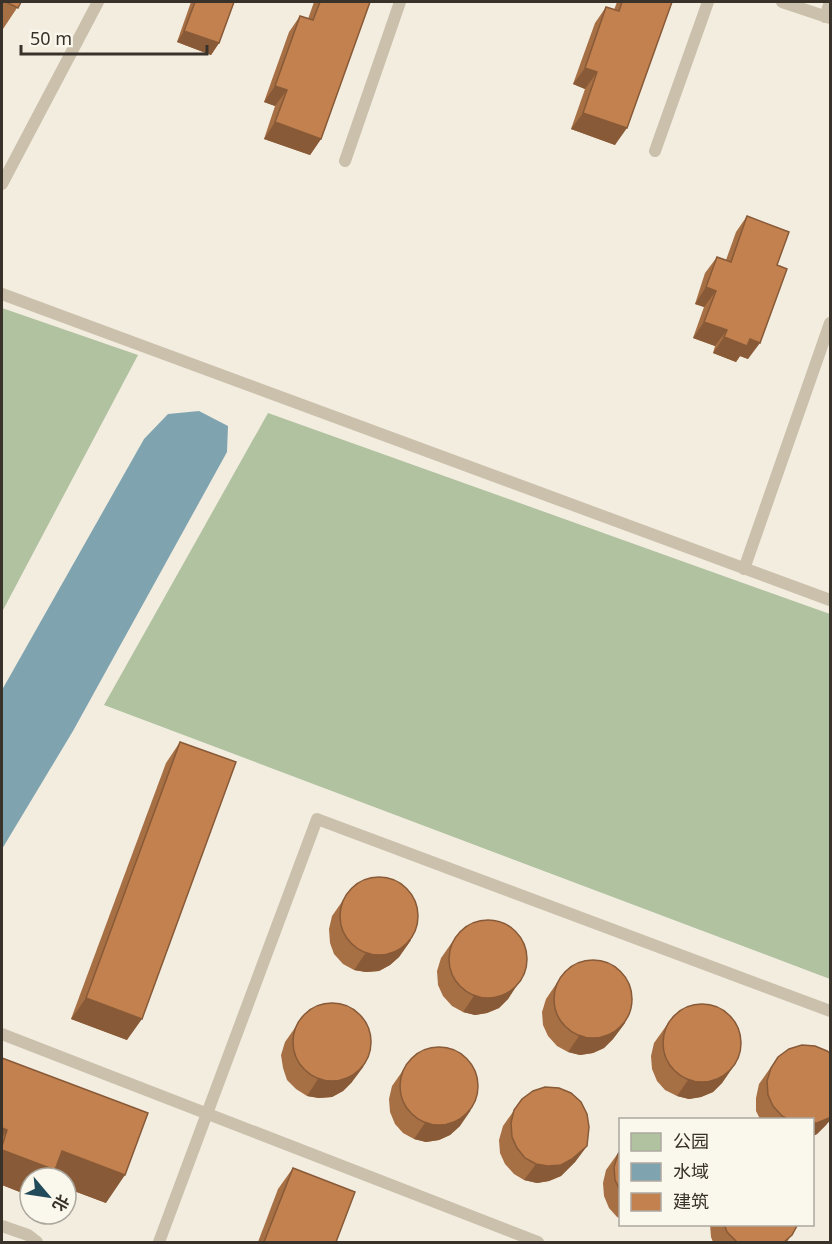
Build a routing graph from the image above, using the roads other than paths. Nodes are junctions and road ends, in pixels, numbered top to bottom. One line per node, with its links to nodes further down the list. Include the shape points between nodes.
1 (98, 2): 9 (lane)
2 (400, 2): 8 (lane)
3 (708, 2): 7 (lane)
4 (782, 2): 6 (lane)
5 (830, 2): 6 (lane)
6 (828, 17)
7 (655, 151)
8 (345, 161)
9 (2, 184)
10 (2, 294): 12 (lane)
11 (831, 323): 12 (lane)
12 (744, 569): 13 (lane)
13 (831, 600)
14 (831, 1011): 16 (lane, via 317,819)
15 (2, 1034): 16 (lane)
16 (208, 1114): 19 (lane); 20 (lane)
17 (2, 1226): 18 (lane)
18 (37, 1242)
19 (159, 1242)
20 (538, 1242)

